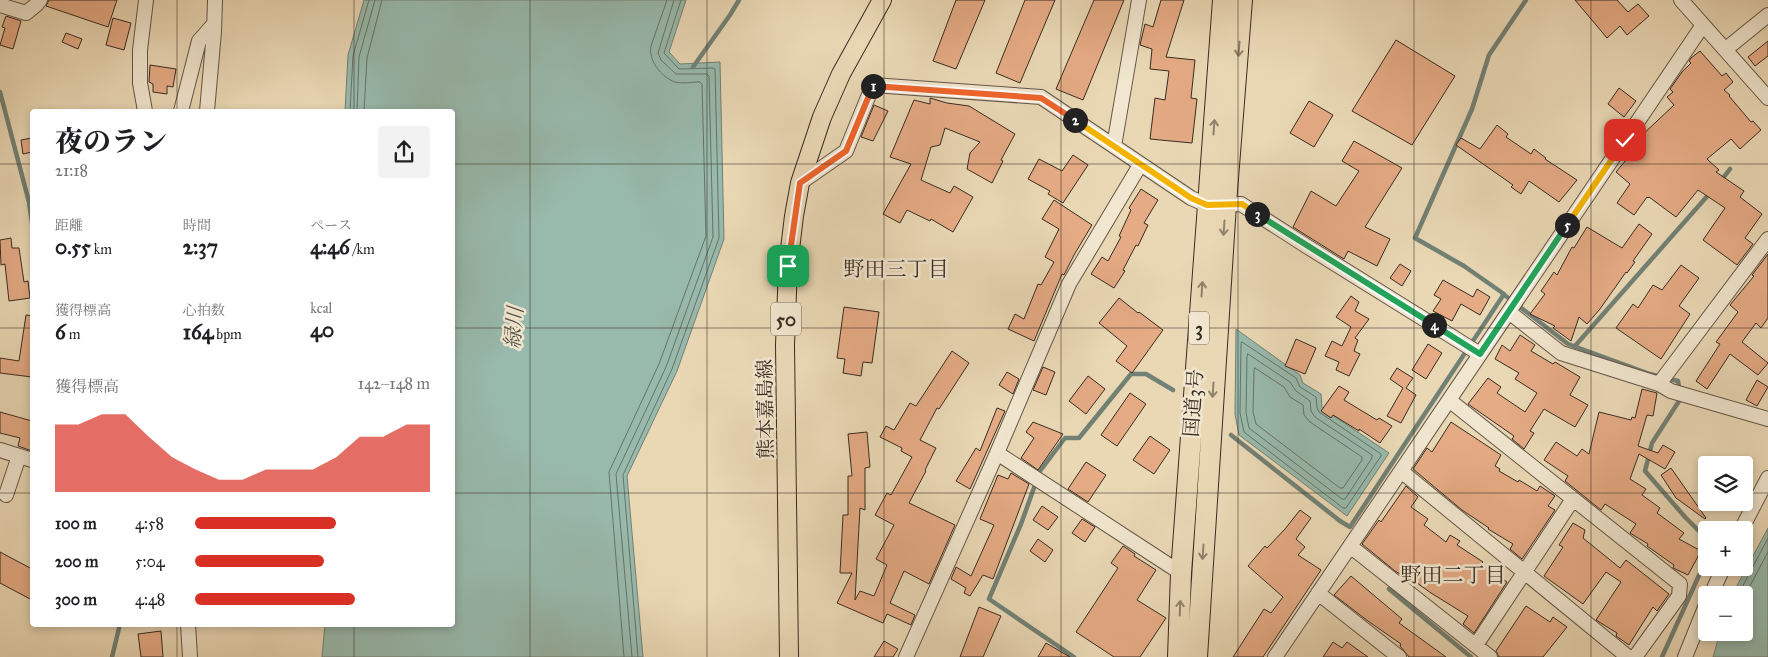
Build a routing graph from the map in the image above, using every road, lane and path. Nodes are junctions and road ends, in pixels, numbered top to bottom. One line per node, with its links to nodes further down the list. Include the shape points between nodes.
1 (40, 0): 9 (street, via 26,12)
2 (146, 0): 15 (street, via 140,50 140,83)
3 (215, 0): 11 (street)
4 (882, 0): 20 (main road, 熊本嘉島線 / 50, via 837,83)
5 (1139, 0): 18 (street)
6 (1223, 0): 21 (highway, 国道3号 / 3, one-way to 6)
7 (1242, 0): 21 (highway, 国道3号 / 3, one-way to 21)
8 (1682, 0): 12 (street)
9 (5, 6)
10 (1768, 15): 13 (street)
11 (214, 24): 16 (street, via 199,41); 17 (street)
12 (1703, 25): 13 (street); 23 (street)
13 (1726, 49): 14 (street)
14 (1768, 98)
15 (145, 109)
16 (181, 109)
17 (207, 109)
18 (1114, 146): 19 (street); 20 (street, via 1041,98 873,85 846,151)
19 (1140, 165): 21 (street, via 1191,198); 29 (street, via 1069,284)
20 (800, 183): 42 (main road, 熊本嘉島線 / 50, via 788,266)
21 (1217, 205): 24 (street, via 1242,204); 37 (highway, 国道3号 / 3, one-way to 21); 50 (highway, 国道3号 / 3, one-way to 50)
22 (1768, 239): 25 (street)
23 (1508, 312): 24 (street); 25 (street, via 1560,353)
24 (1480, 354): 26 (street)
25 (1659, 384): 27 (street, via 1671,391)
26 (1449, 400): 31 (street); 34 (street)
27 (1768, 419)
28 (0, 450): 30 (street)
29 (997, 453): 37 (street); 48 (street)
30 (26, 458): 33 (street)
31 (1401, 471): 36 (street); 38 (street)
32 (1768, 478): 35 (street)
33 (6, 495)
34 (1573, 499): 38 (street); 54 (street, via 1680,584 1679,596)
35 (1746, 521)
36 (1350, 546): 39 (street); 43 (street)
37 (1181, 573): 49 (highway, 国道3号 / 3, one-way to 37)
38 (1524, 573): 43 (street); 53 (street)
39 (1318, 593): 45 (street); 51 (street)
40 (1698, 625): 55 (street)
41 (188, 627): 44 (street)
42 (788, 634): 46 (main road, 熊本嘉島線 / 50); 47 (street)
43 (1476, 645): 52 (street)
44 (190, 653)
45 (1397, 656)
46 (789, 657)
47 (796, 657)
48 (906, 657)
49 (1178, 657)
50 (1197, 657)
51 (1275, 657)
52 (1490, 657)
53 (1628, 657)
54 (1635, 657)
55 (1685, 657)

